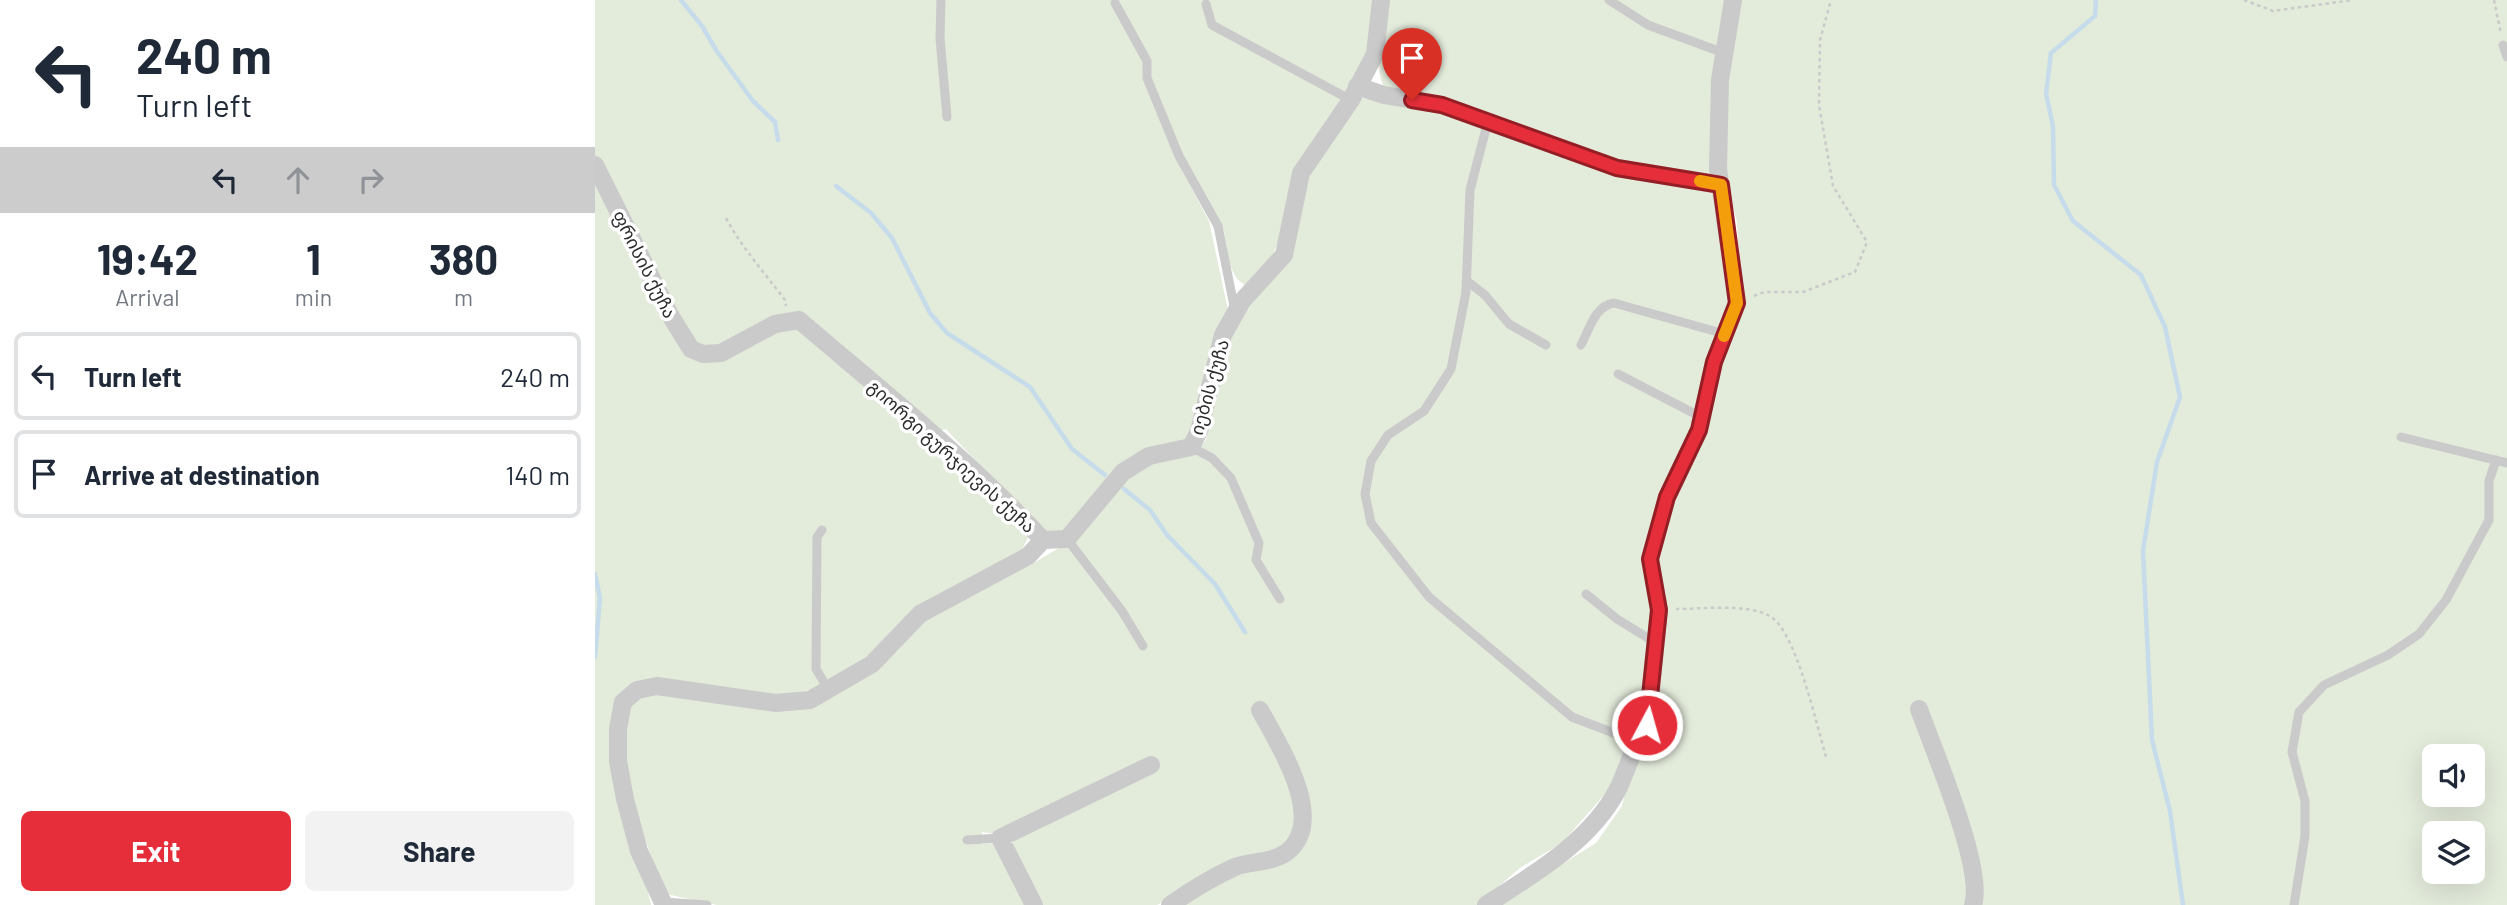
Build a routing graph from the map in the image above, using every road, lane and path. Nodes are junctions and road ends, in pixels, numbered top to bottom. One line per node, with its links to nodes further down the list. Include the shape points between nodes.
1 (941, 0): 15 (lane)
2 (1381, 0): 14 (street, იების ქუჩა, via 1375,54)
3 (1609, 0): 12 (lane, via 1649,25)
4 (1733, 0): 12 (street)
5 (1831, 0): 21 (path, via 1820,40 1819,105 1833,186 1867,242 1855,272 1803,292 1764,292)
6 (2244, 0): 7 (path, via 2273,11)
7 (2353, 0)
8 (2494, 0): 11 (path)
9 (1115, 3): 22 (lane, via 1147,61 1147,78 1179,156 1218,226)
10 (1206, 4): 14 (lane, via 1212,25)
11 (2503, 45): 13 (lane)
12 (1725, 53): 18 (street, via 1720,80)
13 (2507, 57)
14 (1354, 93): 16 (street, via 1442,105); 22 (street, იების ქუჩა, via 1301,173 1284,256)
15 (947, 117)
16 (1488, 121): 18 (street, via 1617,168); 20 (lane, via 1470,190)
17 (595, 166): 23 (street, ფრისის ქუჩა, via 691,349 703,355 721,353)
18 (1721, 185): 21 (street)
19 (726, 218): 23 (path, via 742,249 785,300)
20 (1467, 281): 25 (lane, via 1509,324); 44 (lane, via 1451,369 1424,411 1388,435 1371,461 1365,494 1371,523 1429,597 1572,717)
21 (1737, 303): 24 (street)
22 (1235, 313): 30 (street, იების ქუჩა, via 1223,335)
23 (788, 320): 35 (street, გიორგი გურჯიევის ქუჩა, via 799,320 931,432)
24 (1725, 334): 26 (lane, via 1614,303 1599,310); 28 (street)
25 (1546, 345)
26 (1581, 345)
27 (1618, 374): 28 (lane)
28 (1701, 418): 38 (street, via 1667,497 1650,559)
29 (2401, 437): 31 (lane)
30 (1191, 447): 34 (street, იების ქუჩა, via 1149,456 1122,472); 37 (lane, via 1212,458 1231,478 1259,543 1256,560)
31 (2495, 460): 32 (lane); 55 (lane, via 2489,481 2489,520 2446,600 2419,634 2388,655 2324,685 2299,712 2292,752 2305,801 2305,836)
32 (2507, 463)
33 (822, 530): 41 (lane, via 817,537 816,669)
34 (1067, 539): 35 (street); 40 (lane)
35 (1043, 540): 41 (street, გიორგი გურჯიევის ქუჩა, via 1028,556 920,614 872,664)
36 (1586, 594): 39 (lane, via 1617,620)
37 (1280, 599)
38 (1659, 610): 39 (street); 45 (path, via 1742,609 1770,616 1788,634)
39 (1656, 643): 44 (street, via 1647,725)
40 (1143, 646)
41 (828, 689): 49 (street, გიორგი გურჯიევის ქუჩა, via 810,699 776,703 657,686 637,690 623,702 618,761 625,799 639,851)
42 (1919, 709): 54 (street, via 1969,854 1977,894)
43 (1260, 710): 52 (street, via 1292,773 1304,813 1300,831 1287,852 1237,867)
44 (1637, 742): 53 (street, via 1617,790 1594,820 1556,859)
45 (1827, 760)
46 (1151, 765): 47 (street)
47 (1000, 838): 48 (lane); 51 (street)
48 (967, 840)
49 (664, 904): 50 (lane)
50 (707, 905)
51 (1034, 905)
52 (1170, 905)
53 (1486, 905)
54 (1973, 905)
55 (2294, 905)

